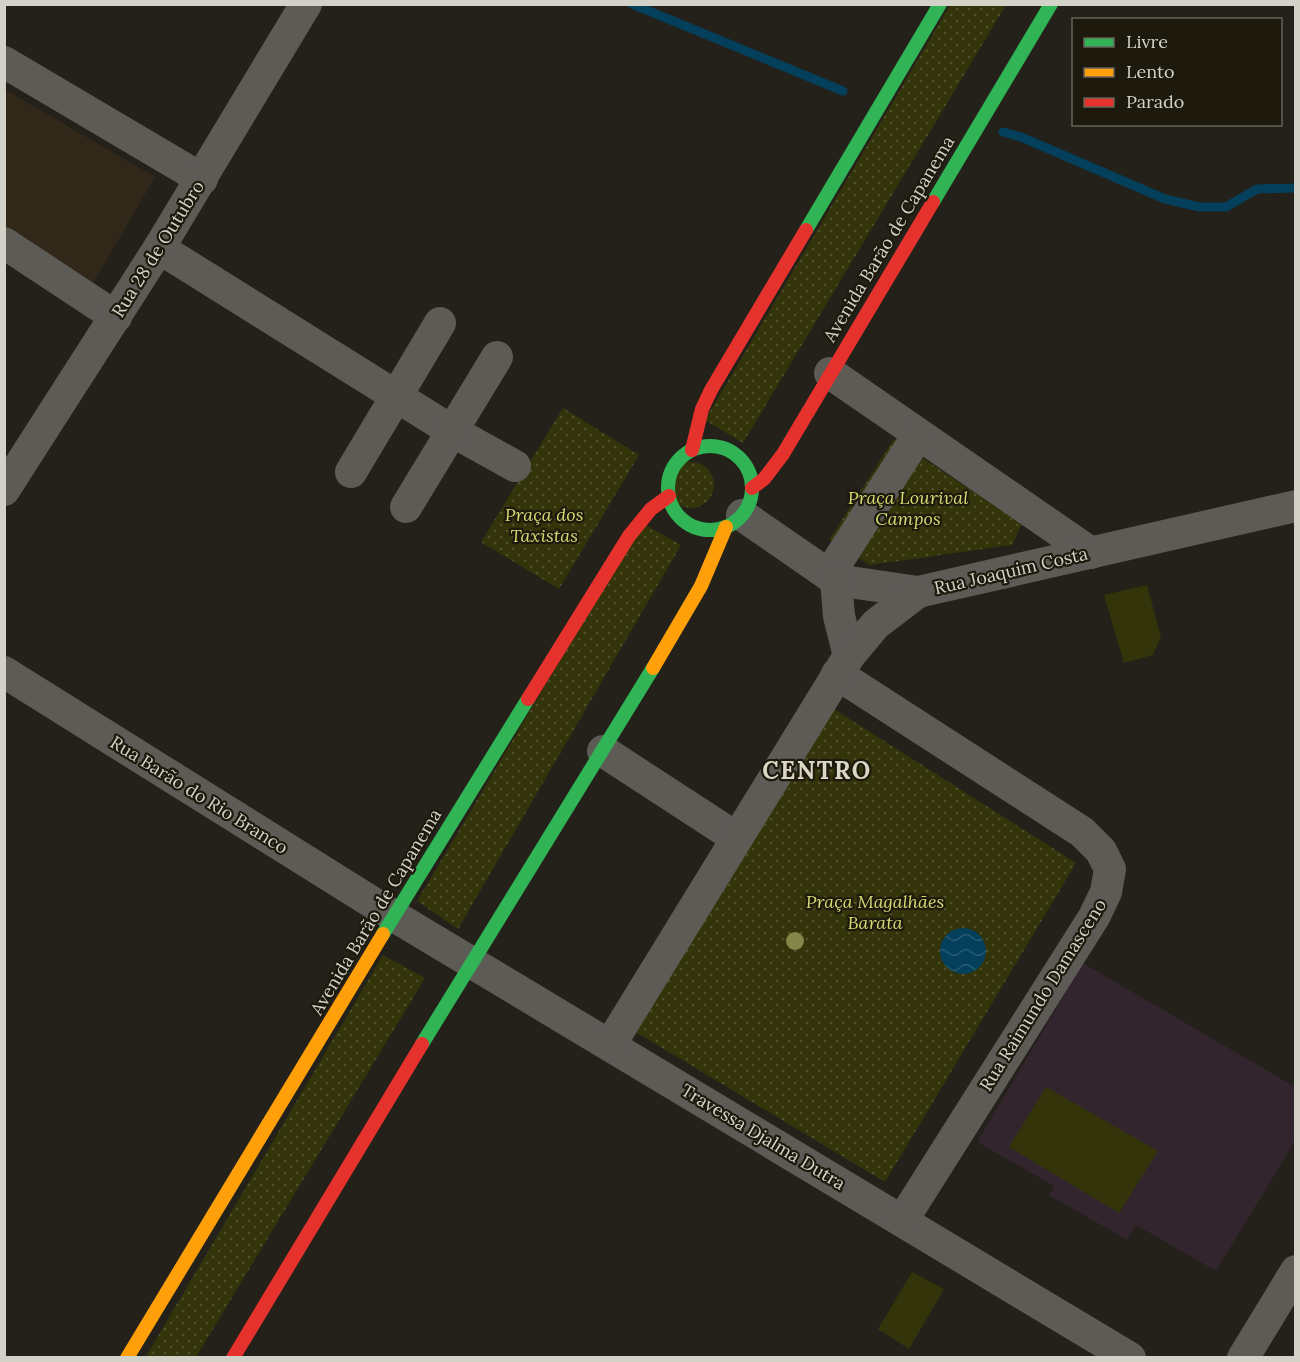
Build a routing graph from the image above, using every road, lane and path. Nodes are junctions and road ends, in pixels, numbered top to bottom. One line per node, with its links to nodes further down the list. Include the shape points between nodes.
1 (306, 4): 5 (street, Rua 28 de Outubro)
2 (940, 4): 15 (street, via 711,390 702,409)
3 (1051, 4): 11 (street, Avenida Barão de Capanema)
4 (4, 62): 5 (street)
5 (202, 179): 7 (street, Rua 28 de Outubro)
6 (4, 243): 8 (street)
7 (159, 248): 8 (street, Rua 28 de Outubro); 12 (street)
8 (116, 317): 18 (street, Rua 28 de Outubro)
9 (440, 323): 12 (street)
10 (497, 357): 13 (street)
11 (830, 374): 14 (street); 22 (street, Avenida Barão de Capanema, via 778,461)
12 (395, 396): 13 (street); 17 (street)
13 (452, 431): 16 (street); 21 (street)
14 (918, 435): 23 (street); 24 (street)
15 (693, 450): 19 (street, via 674,468); 22 (street, via 720,447 744,462 750,474)
16 (515, 466)
17 (351, 472)
18 (4, 490)
19 (669, 496): 22 (street, via 674,510 697,528 711,530); 30 (street, Avenida Barão de Capanema, via 651,509 629,536)
20 (1296, 506): 23 (street, Rua Joaquim Costa)
21 (406, 507)
22 (740, 510): 24 (street, Rua Joaquim Costa); 28 (street, Avenida Barão de Capanema, via 701,586)
23 (1091, 552): 25 (street, Rua Joaquim Costa)
24 (833, 577): 25 (street, Rua Joaquim Costa); 26 (street)
25 (918, 592): 26 (street, via 876,624)
26 (843, 665): 29 (street); 33 (street, Rua Raimundo Damasceno, via 1056,813 1101,851 1110,869 1106,892 1094,917)
27 (4, 672): 30 (street, Rua Barão do Rio Branco)
28 (603, 752): 29 (street); 31 (street, Avenida Barão de Capanema)
29 (735, 837): 32 (street)
30 (394, 916): 31 (street, Travessa Djalma Dutra); 35 (street, Avenida Barão de Capanema)
31 (471, 962): 32 (street, Travessa Djalma Dutra); 36 (street, Avenida Barão de Capanema)
32 (610, 1045): 33 (street, Travessa Djalma Dutra)
33 (902, 1221): 37 (street, Travessa Djalma Dutra)
34 (1296, 1270): 38 (street)
35 (127, 1358)
36 (233, 1358)
37 (1130, 1358)
38 (1243, 1358)

